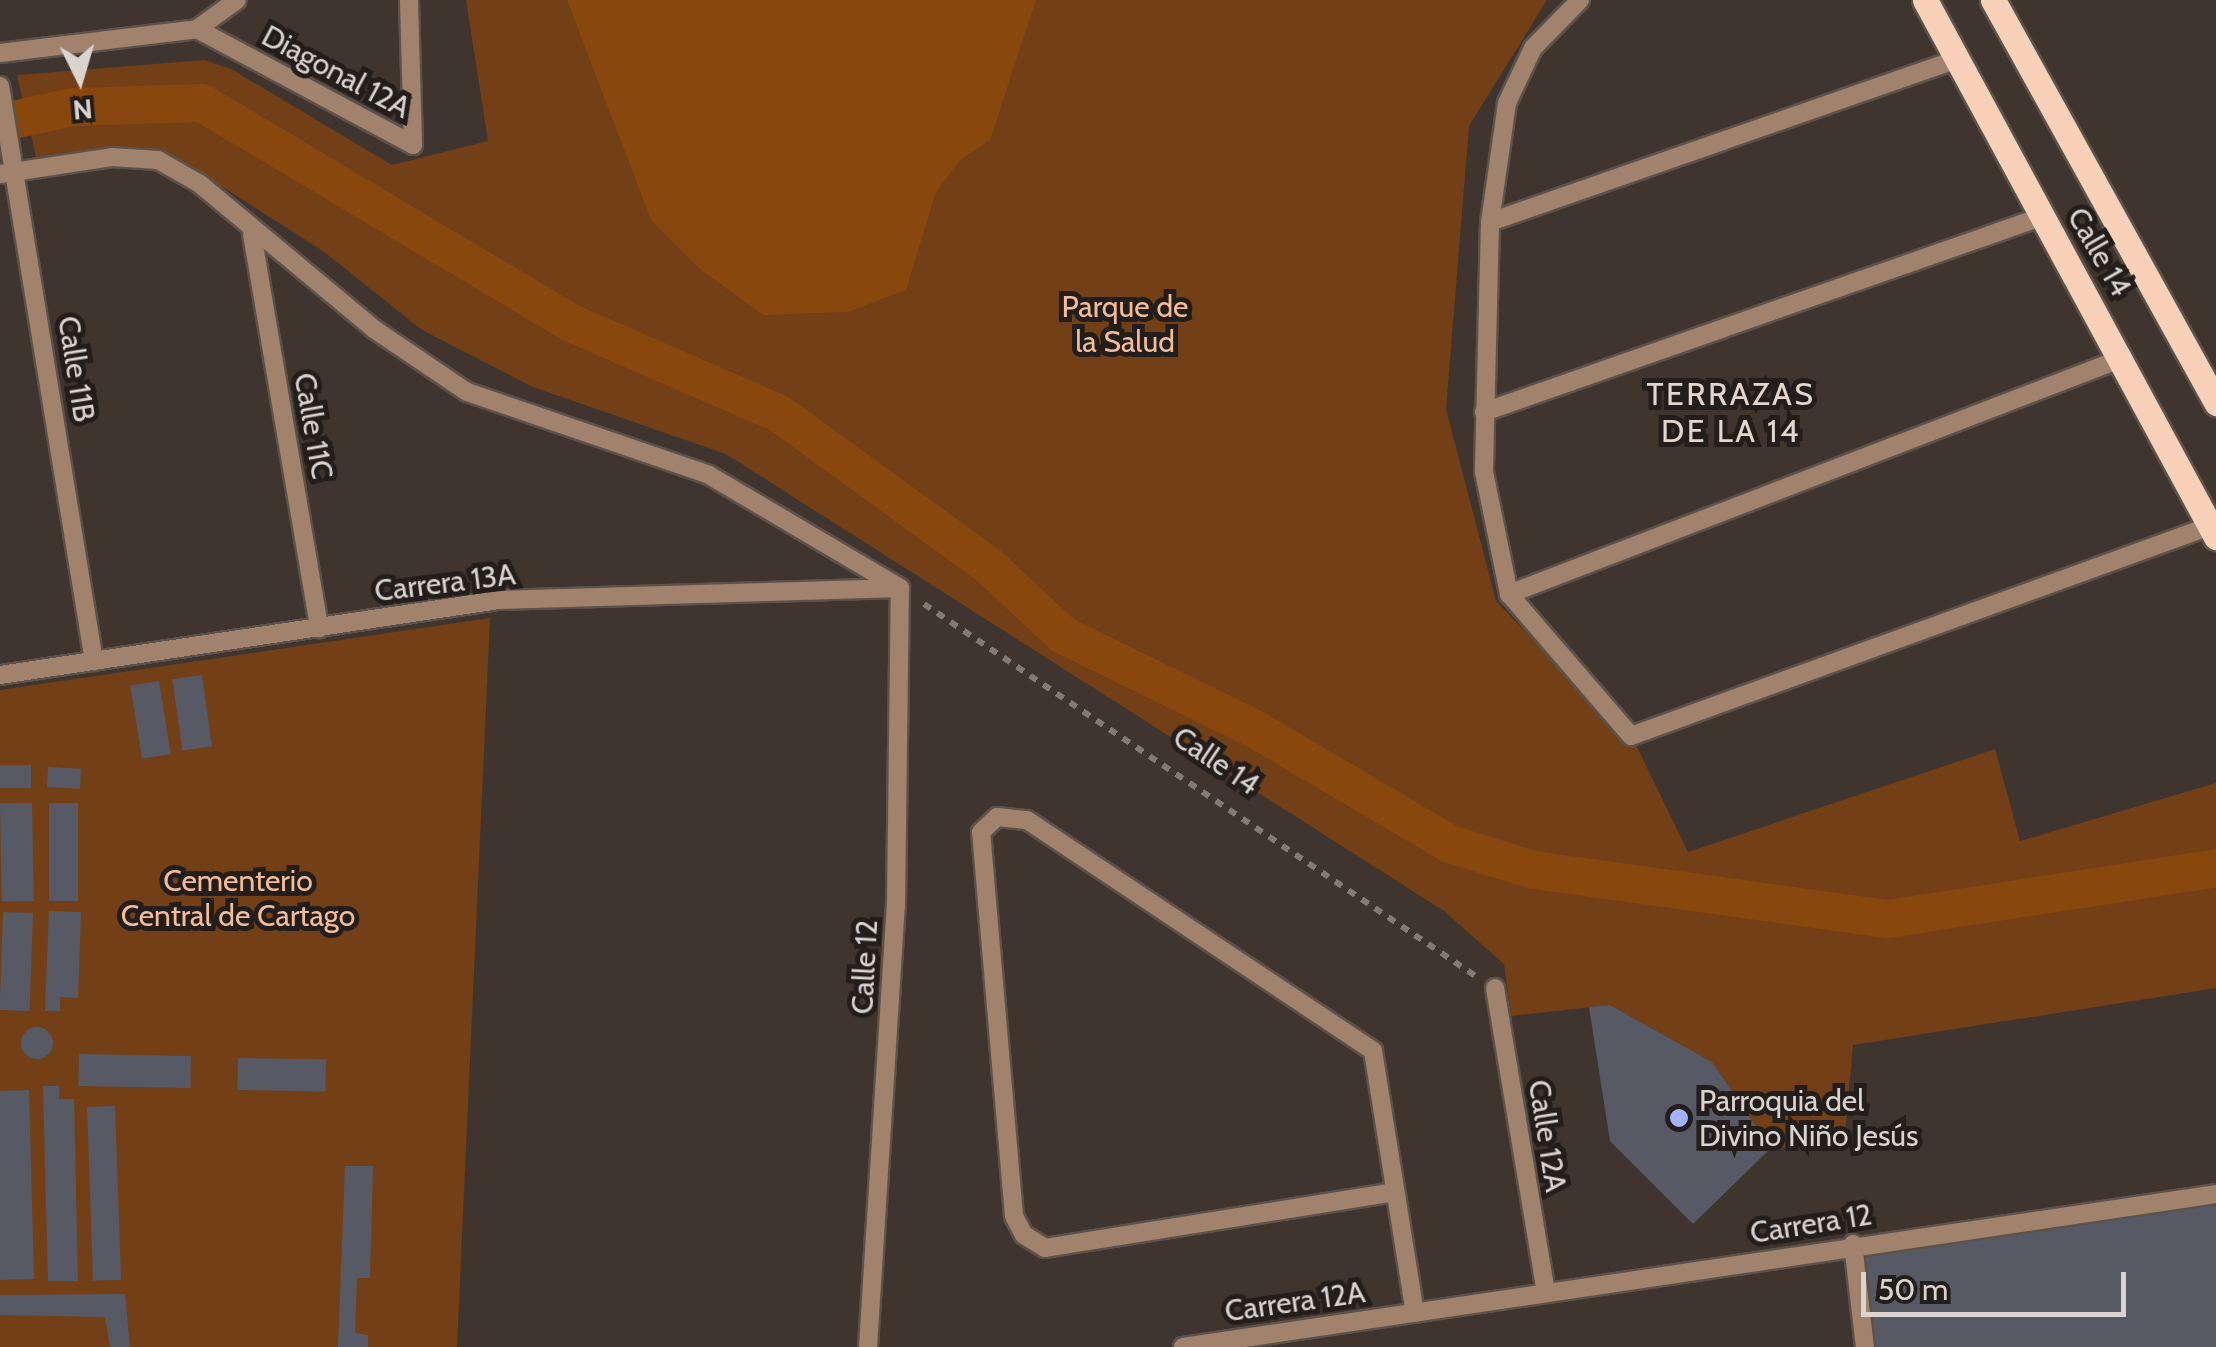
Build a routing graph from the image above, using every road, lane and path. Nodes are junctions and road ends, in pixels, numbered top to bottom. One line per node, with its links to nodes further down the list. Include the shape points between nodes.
1 (237, 0): 6 (street)
2 (409, 0): 6 (street, Diagonal 12A, via 413,145)
3 (1580, 0): 12 (street, via 1533,48 1507,103)
4 (1925, 0): 8 (main road, Calle 14)
5 (1993, 0): 15 (main road, Calle 14)
6 (197, 29): 7 (street)
7 (0, 53)
8 (1956, 60): 11 (main road, Calle 14); 12 (street)
9 (0, 86): 10 (street, Calle 11B, via 12,145)
10 (8, 172): 13 (street, via 112,157 158,160 200,184); 21 (street, Calle 11B)
11 (2042, 217): 14 (main road, Calle 14); 16 (street)
12 (1490, 222): 16 (street)
13 (252, 234): 18 (street, via 466,392 709,475); 20 (street, Calle 11C)
14 (2123, 358): 17 (main road, Calle 14); 19 (street)
15 (2216, 403)
16 (1484, 412): 19 (street, via 1490,520)
17 (2213, 531): 19 (street, via 1631,736)
18 (900, 588): 20 (street, Carrera 13A, via 499,600); 23 (path, Calle 14); 30 (street, Calle 12, via 896,906)
19 (1509, 594)
20 (319, 628): 21 (street, Carrera 13A)
21 (94, 661): 22 (street, Carrera 13A)
22 (0, 675)
23 (1495, 988): 27 (street, Calle 12A)
24 (1395, 1192): 24 (street, via 1373,1052 1028,820 997,817 982,832 1014,1216 1024,1235 1045,1248); 28 (street)
25 (2216, 1194): 26 (street, Carrera 12)
26 (1853, 1244): 27 (street, Carrera 12); 32 (street)
27 (1546, 1293): 28 (street, Carrera 12)
28 (1415, 1313): 29 (street, Carrera 12A)
29 (1241, 1342): 31 (street, Carrera 12A)
30 (868, 1347)
31 (1183, 1347)
32 (1865, 1347)

